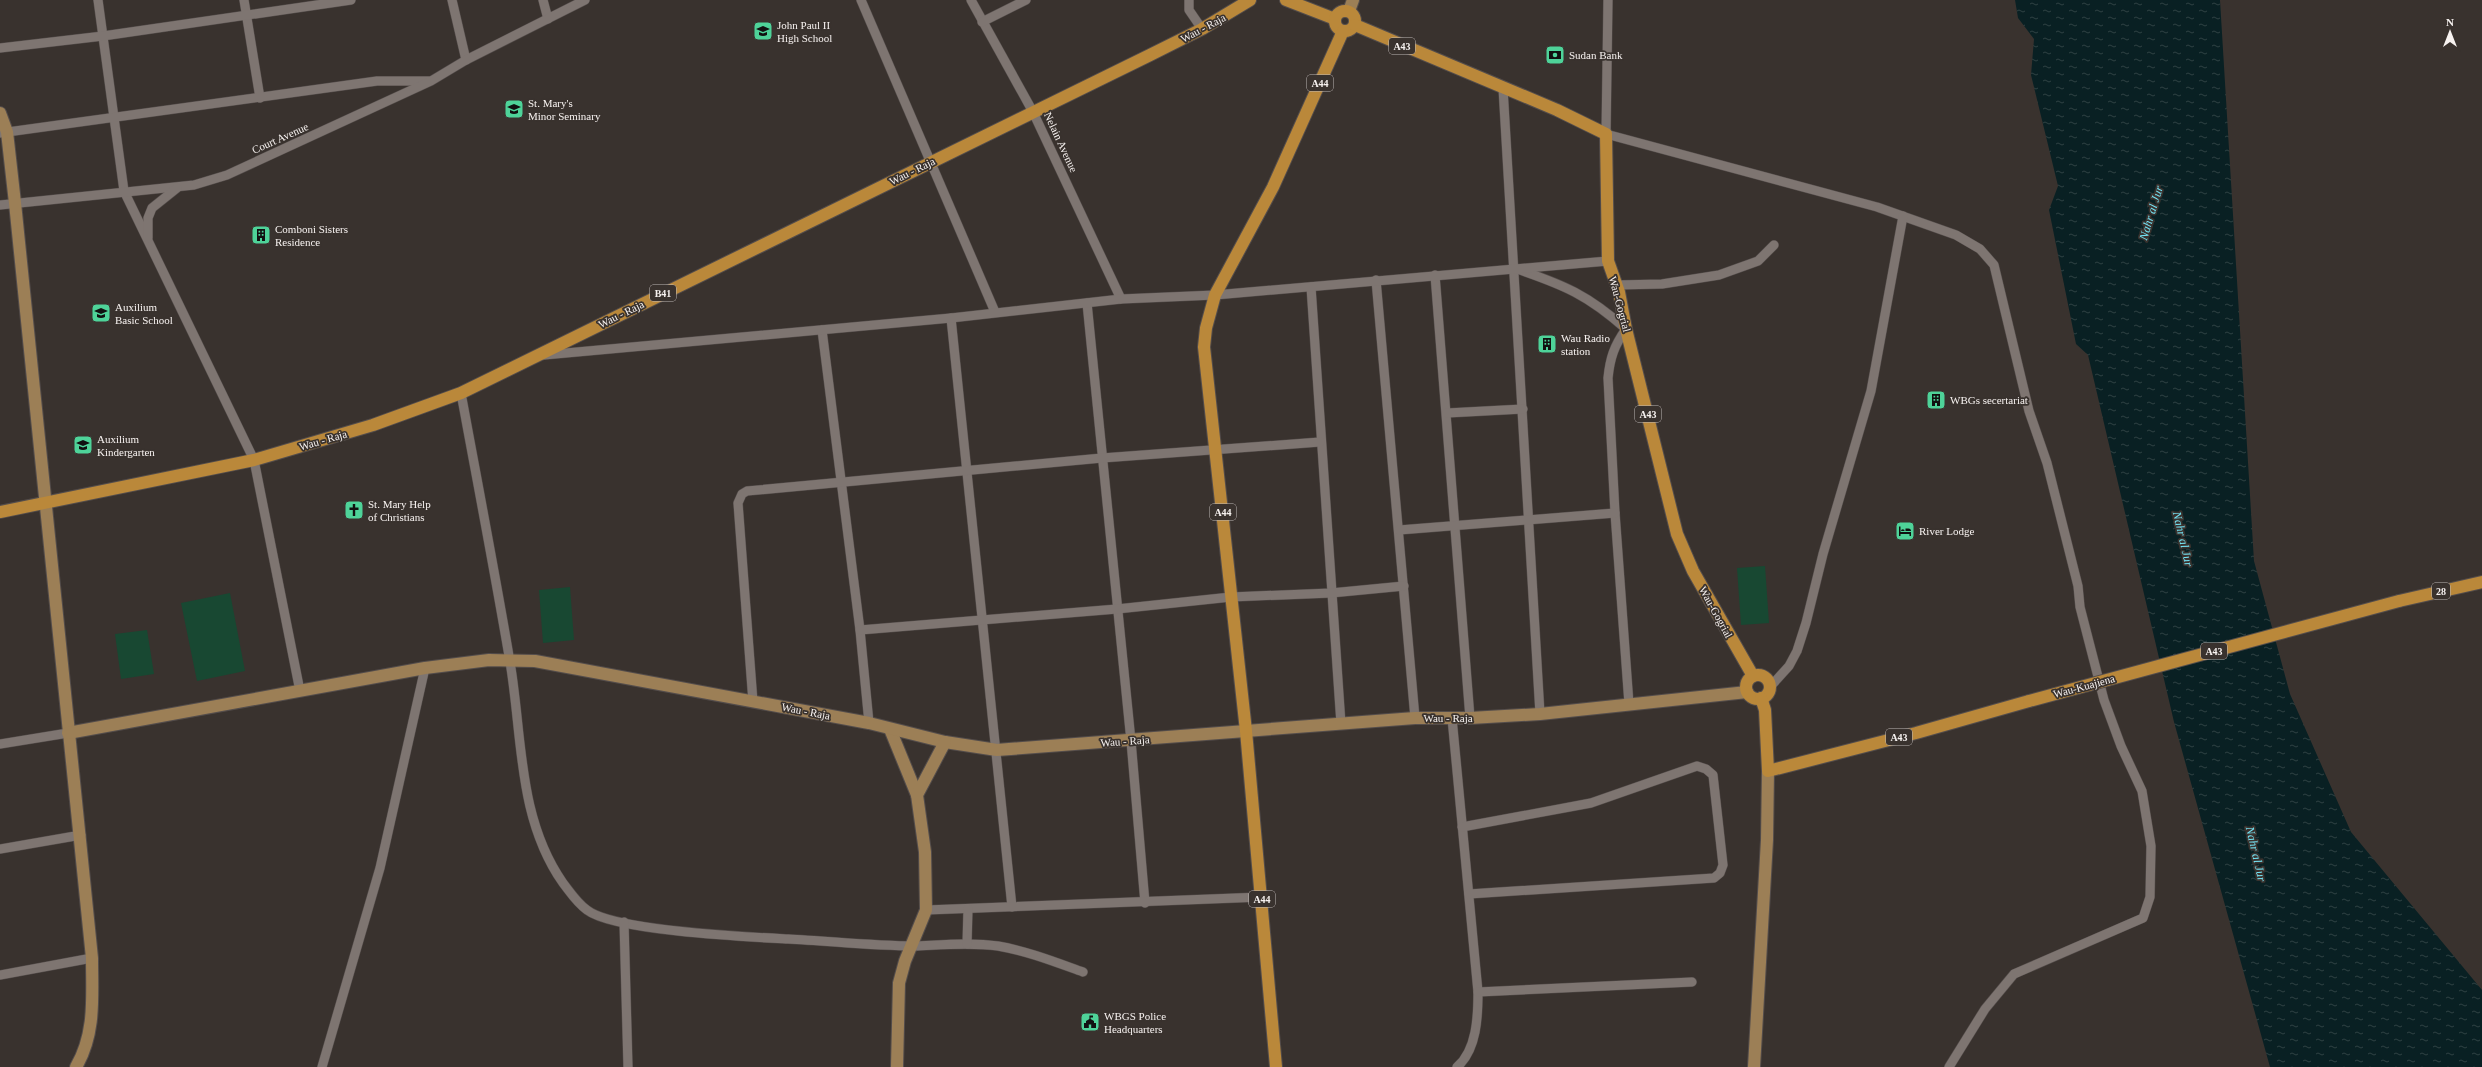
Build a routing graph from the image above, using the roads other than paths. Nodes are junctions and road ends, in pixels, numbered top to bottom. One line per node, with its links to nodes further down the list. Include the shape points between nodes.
1 (98, 0): 22 (street)
2 (244, 0): 15 (street)
3 (351, 0): 15 (street)
4 (452, 0): 24 (street)
5 (543, 0): 16 (street)
6 (585, 0): 16 (street, Court Avenue)
7 (861, 0): 33 (street)
8 (971, 0): 18 (street, Nelain Avenue)
9 (1026, 0): 18 (street)
10 (1189, 0): 20 (street, via 1189,10)
11 (1250, 0): 20 (main road, Wau - Raja / B41)
12 (1286, 0): 17 (main road)
13 (1608, 0): 32 (street)
14 (1351, 6): 17 (main road, via 1339,13); 19 (main road)
15 (246, 15): 22 (street); 27 (street)
16 (548, 19): 24 (street, Court Avenue)
17 (1335, 19): 21 (main road, via 1337,27)
18 (982, 22): 28 (street, Nelain Avenue)
19 (1355, 24): 21 (main road, via 1351,29); 26 (main road, A43)
20 (1202, 29): 28 (main road, Wau - Raja / B41)
21 (1343, 31): 47 (main road, A44, via 1273,187)
22 (103, 36): 23 (street); 30 (street)
23 (0, 48)
24 (466, 60): 25 (street, Court Avenue)
25 (431, 81): 27 (street, via 378,81); 34 (street, Court Avenue, via 227,175)
26 (1503, 88): 32 (main road, A43); 42 (street)
27 (260, 98): 30 (street)
28 (1034, 112): 33 (main road, Wau - Raja / B41); 48 (street, Nelain Avenue)
29 (0, 113): 31 (street)
30 (113, 119): 31 (street); 35 (street)
31 (3, 133): 36 (street)
32 (1606, 134): 38 (street, via 1877,206); 41 (main road, Wau-Gogrial / A43)
33 (930, 162): 50 (street); 54 (main road, Wau - Raja / B41)
34 (194, 185): 35 (street, Court Avenue); 39 (street, via 174,189 152,208 148,218)
35 (124, 191): 36 (street, Court Avenue); 39 (street)
36 (15, 203): 37 (street, Court Avenue); 64 (street)
37 (0, 205)
38 (1904, 216): 81 (street, via 1871,391 1823,554 1806,622 1797,651 1789,666); 126 (street, via 1956,235 1980,249 1994,264 2030,411 2047,463 2104,700 2121,746 2142,791 2151,846 2150,897 2143,918 2014,974 1985,1009)
39 (148, 241): 61 (street)
40 (1774, 245): 45 (street, via 1758,261 1718,275 1662,284)
41 (1608, 261): 42 (street); 45 (main road, Wau-Gogrial / A43)
42 (1513, 268): 43 (street); 52 (street, via 1562,284 1604,310); 56 (street)
43 (1435, 275): 44 (street); 57 (street)
44 (1376, 280): 46 (street); 69 (street)
45 (1617, 285): 52 (main road, Wau-Gogrial / A43)
46 (1311, 288): 47 (street); 58 (street)
47 (1215, 295): 48 (street); 59 (main road, A44, via 1204,347)
48 (1121, 298): 49 (street)
49 (1087, 303): 50 (street); 60 (street)
50 (995, 312): 51 (street)
51 (951, 318): 53 (street); 62 (street)
52 (1626, 329): 66 (street, via 1614,346 1608,378); 80 (main road, Wau-Gogrial / A43, via 1635,356 1666,498 1677,534 1693,571)
53 (822, 330): 54 (street); 63 (street)
54 (539, 355): 55 (main road, Wau - Raja / B41)
55 (461, 393): 61 (main road, Wau - Raja / B41, via 372,425); 78 (street)
56 (1523, 409): 57 (street); 67 (street)
57 (1447, 413): 68 (street)
58 (1320, 442): 59 (street); 72 (street)
59 (1217, 450): 60 (street); 73 (main road, A44)
60 (1102, 458): 62 (street); 75 (street)
61 (254, 460): 64 (main road, Wau - Raja / B41); 82 (street)
62 (966, 470): 63 (street); 76 (street)
63 (842, 483): 77 (street); 85 (street, via 747,491 739,498)
64 (45, 503): 65 (main road, Wau - Raja / B41); 95 (street)
65 (0, 512)
66 (1615, 513): 67 (street); 86 (street)
67 (1528, 520): 68 (street); 87 (street)
68 (1456, 526): 69 (street); 90 (street)
69 (1399, 530): 71 (street)
70 (2482, 582): 74 (main road, 28)
71 (1404, 586): 72 (street); 88 (street)
72 (1331, 593): 73 (street); 92 (street)
73 (1231, 596): 75 (street); 94 (main road, A44)
74 (2399, 601): 100 (main road, Wau-Kuajiena / A43, bridge, via 1916,733)
75 (1116, 609): 76 (street); 96 (street)
76 (984, 620): 77 (street); 99 (street)
77 (860, 630): 91 (street)
78 (510, 660): 79 (street, Wau - Raja); 85 (street, Wau - Raja, via 535,661); 111 (street, via 518,746 527,793 541,840 556,873 588,912)
79 (424, 668): 82 (street, Wau - Raja); 120 (street, via 380,868)
80 (1753, 676): 81 (main road, via 1764,677); 83 (main road, via 1746,685)
81 (1770, 687): 84 (main road, via 1767,694)
82 (300, 691): 95 (street, Wau - Raja)
83 (1748, 692): 84 (main road, via 1753,697); 86 (street, Wau - Raja, via 1693,700)
84 (1761, 698): 100 (main road, via 1765,710)
85 (753, 702): 91 (street, Wau - Raja)
86 (1629, 704): 87 (street, Wau - Raja)
87 (1540, 714): 90 (street, Wau - Raja)
88 (1415, 718): 89 (street, Wau - Raja); 92 (street, Wau - Raja)
89 (1452, 718): 90 (street, Wau - Raja); 102 (street)
90 (1470, 718)
91 (869, 723): 93 (street, Wau - Raja)
92 (1341, 724): 94 (street, Wau - Raja)
93 (890, 729): 97 (street, Wau - Raja); 101 (street)
94 (1246, 731): 96 (street, Wau - Raja); 106 (main road, A44)
95 (68, 733): 98 (street); 103 (street)
96 (1131, 741): 99 (street, Wau - Raja); 107 (street)
97 (945, 742): 99 (street, Wau - Raja); 101 (street)
98 (0, 744)
99 (997, 750): 108 (street)
100 (1768, 770): 125 (street, via 1767,840)
101 (917, 795): 110 (street, via 925,852)
102 (1462, 827): 105 (street); 105 (street, via 1592,803 1697,766 1713,775 1723,865 1720,873 1714,878)
103 (81, 835): 104 (street); 114 (street)
104 (0, 849)
105 (1469, 894): 118 (street)
106 (1262, 897): 107 (street); 123 (main road, A44)
107 (1145, 903): 108 (street)
108 (1012, 907): 109 (street)
109 (968, 909): 110 (street); 112 (street)
110 (926, 910): 113 (street)
111 (624, 922): 113 (street, via 673,930 764,938); 121 (street)
112 (967, 944): 113 (street); 115 (street, via 1016,950)
113 (911, 946): 122 (street, via 899,983)
114 (92, 958): 116 (street); 119 (street, via 89,1036)
115 (1083, 972)
116 (0, 976)
117 (1692, 982): 118 (street)
118 (1478, 992): 124 (street, via 1478,1012 1470,1048 1463,1062)
119 (76, 1067)
120 (322, 1067)
121 (628, 1067)
122 (898, 1067)
123 (1276, 1067)
124 (1456, 1067)
125 (1754, 1067)
126 (1950, 1067)

